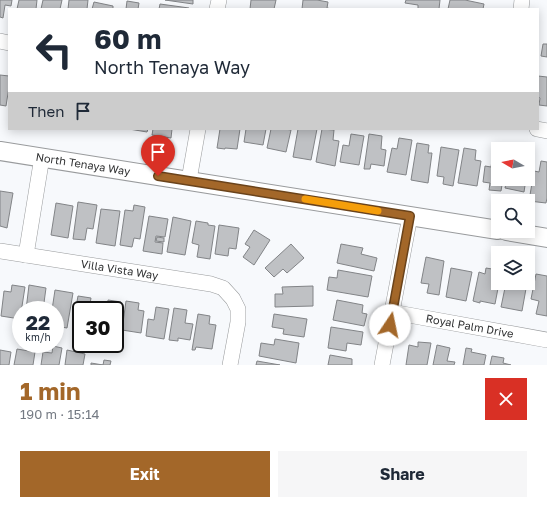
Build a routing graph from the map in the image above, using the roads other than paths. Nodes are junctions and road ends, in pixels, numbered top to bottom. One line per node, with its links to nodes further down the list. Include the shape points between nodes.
1 (198, 130): 4 (street)
2 (0, 151): 3 (main road, North Tenaya Way)
3 (42, 157): 4 (main road, North Tenaya Way); 10 (street)
4 (189, 180): 5 (main road, North Tenaya Way)
5 (410, 216): 6 (main road, North Tenaya Way); 11 (street)
6 (491, 229)
7 (535, 236): 8 (main road)
8 (547, 238)
9 (0, 251): 10 (street, Villa Vista Way)
10 (26, 255): 13 (street, Villa Vista Way, via 223,288 238,309)
11 (392, 312): 12 (street, Royal Palm Drive); 14 (street)
12 (547, 340)
13 (230, 365)
14 (382, 365)

